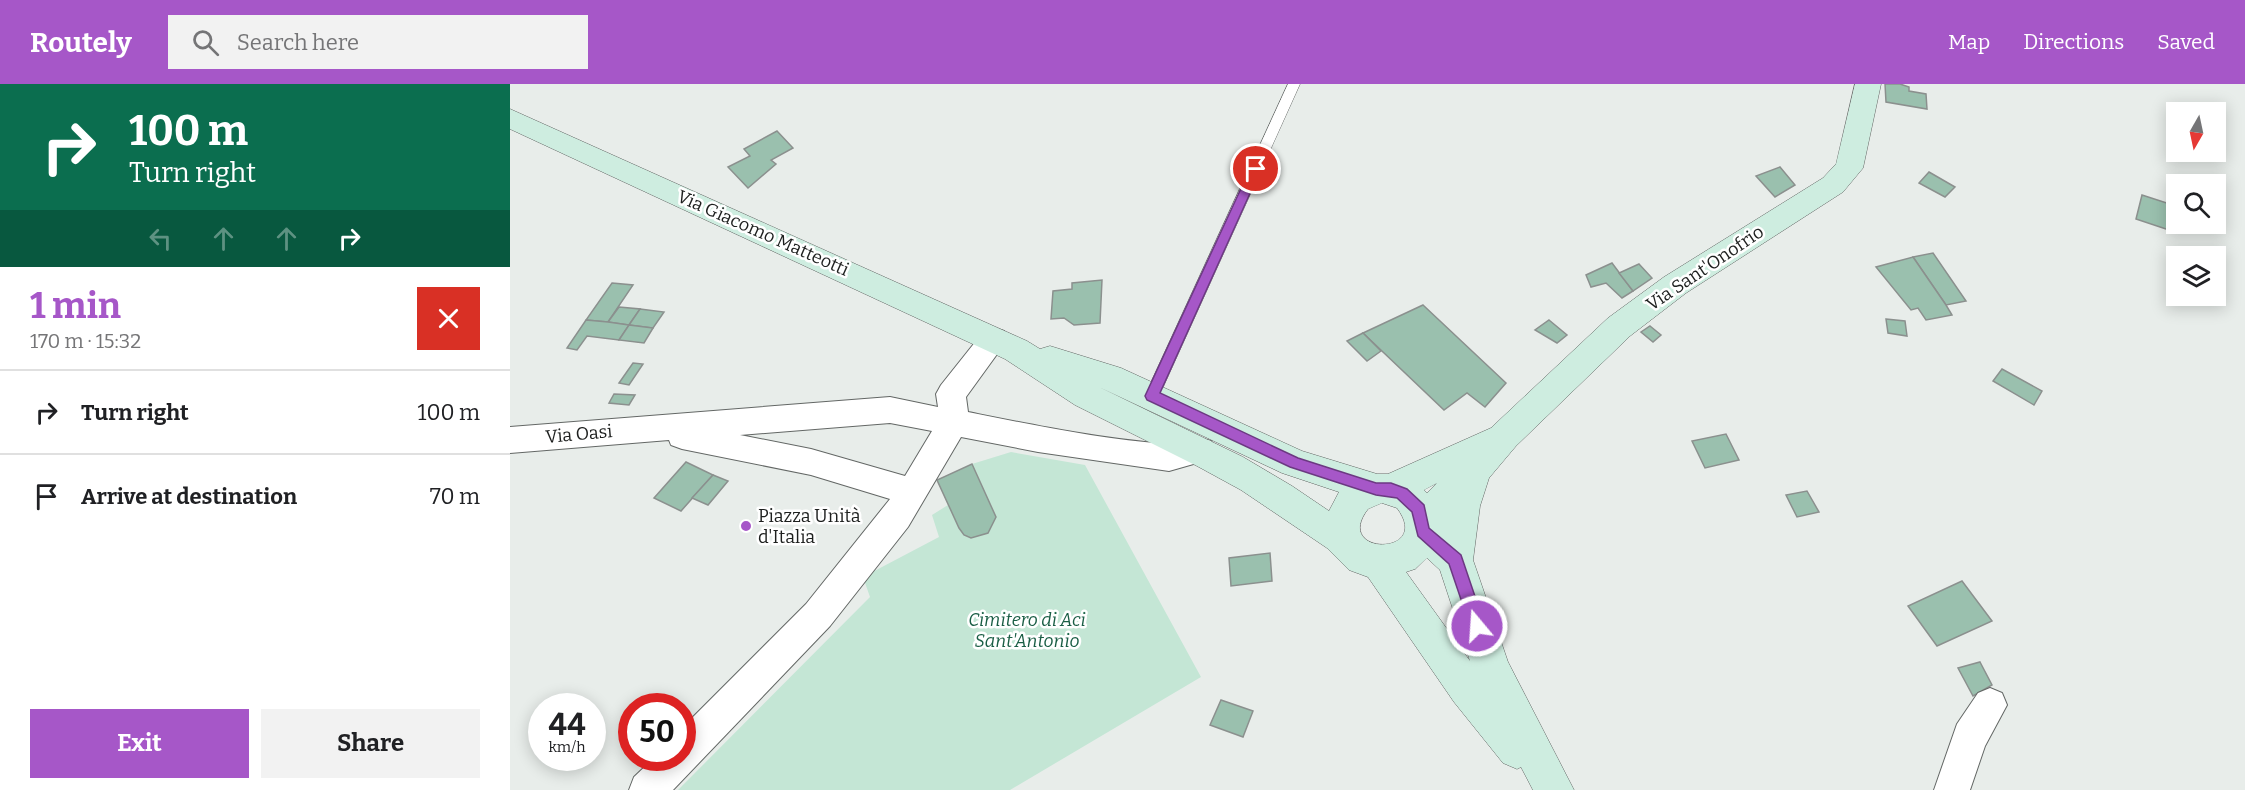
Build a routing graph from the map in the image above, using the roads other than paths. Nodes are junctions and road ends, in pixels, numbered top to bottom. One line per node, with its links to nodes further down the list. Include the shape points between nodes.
1 (1294, 84): 5 (lane)
2 (1863, 88): 8 (main road, Via Sant'Onofrio, via 1849,168 1833,185 1619,327)
3 (510, 118): 4 (main road, Via Giacomo Matteotti)
4 (1005, 344): 5 (main road, via 1110,377); 6 (street, via 951,394); 10 (main road, via 1094,400)
5 (1152, 396): 12 (main road, via 1294,463)
6 (954, 422): 7 (street, Via Oasi, via 890,410); 10 (street, Via Oasi, via 1169,458); 13 (street)
7 (647, 428): 9 (street, Via Oasi); 13 (street, via 811,462)
8 (1504, 436): 11 (main road); 12 (main road)
9 (510, 440)
10 (1200, 450): 15 (main road, via 1273,492)
11 (1474, 471): 14 (main road); 16 (main road, via 1463,506)
12 (1384, 489): 14 (main road, via 1412,500); 15 (main road, via 1364,492 1346,508 1341,530)
13 (912, 492): 19 (street, via 897,517 818,615)
14 (1423, 525): 16 (main road); 17 (main road, via 1419,541 1408,555)
15 (1345, 542): 17 (main road, via 1360,557)
16 (1455, 560): 22 (main road, via 1492,670)
17 (1379, 563): 22 (main road, via 1467,689)
18 (1989, 705): 23 (street, via 1970,737)
19 (696, 740)
20 (666, 771): 21 (street)
21 (647, 790)
22 (1553, 790)
23 (1952, 790)

